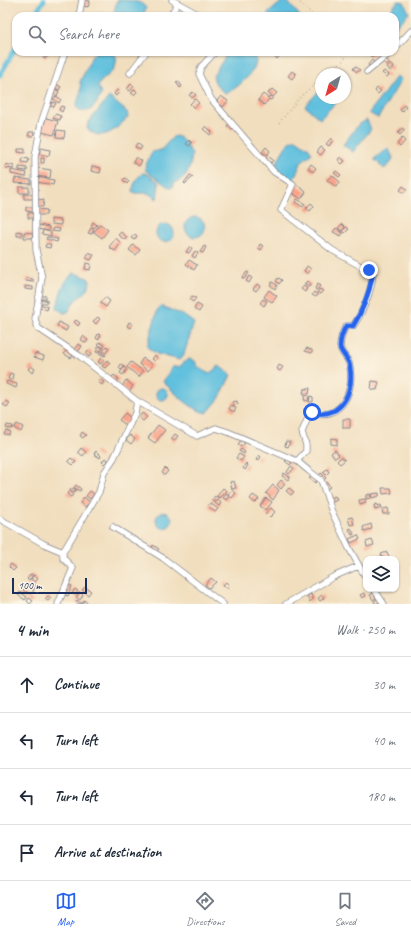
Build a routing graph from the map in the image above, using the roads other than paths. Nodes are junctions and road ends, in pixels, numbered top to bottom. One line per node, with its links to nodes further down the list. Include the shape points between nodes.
1 (82, 0): 4 (street)
2 (172, 0): 3 (street)
3 (178, 3): 5 (street); 6 (street)
4 (80, 12)
5 (172, 12)
6 (194, 12)
7 (411, 31): 8 (street)
8 (399, 44)
9 (64, 56): 15 (street, via 41,123 35,157 36,250 42,278 35,319 38,328 81,357)
10 (143, 56): 14 (street)
11 (211, 56): 16 (street, via 198,74 211,99 274,172 293,184 281,210 332,250 373,273 367,298 356,322 353,326 346,326 341,336 341,351 348,362 351,380 349,391 342,405 332,412 325,415 312,412 309,415 302,432 306,451)
12 (385, 56): 13 (street)
13 (367, 72)
14 (130, 73)
15 (137, 401): 16 (street, via 197,436 216,428); 19 (street, via 135,413 104,473 99,492)
16 (297, 461): 20 (street, via 320,480)
17 (0, 519): 19 (street)
18 (113, 527): 24 (street, via 163,558)
19 (63, 552): 23 (street, via 63,558 73,568)
20 (358, 566): 21 (street); 25 (street)
21 (363, 574)
22 (376, 592): 26 (street)
23 (58, 604)
24 (223, 604)
25 (286, 604)
26 (384, 604)

